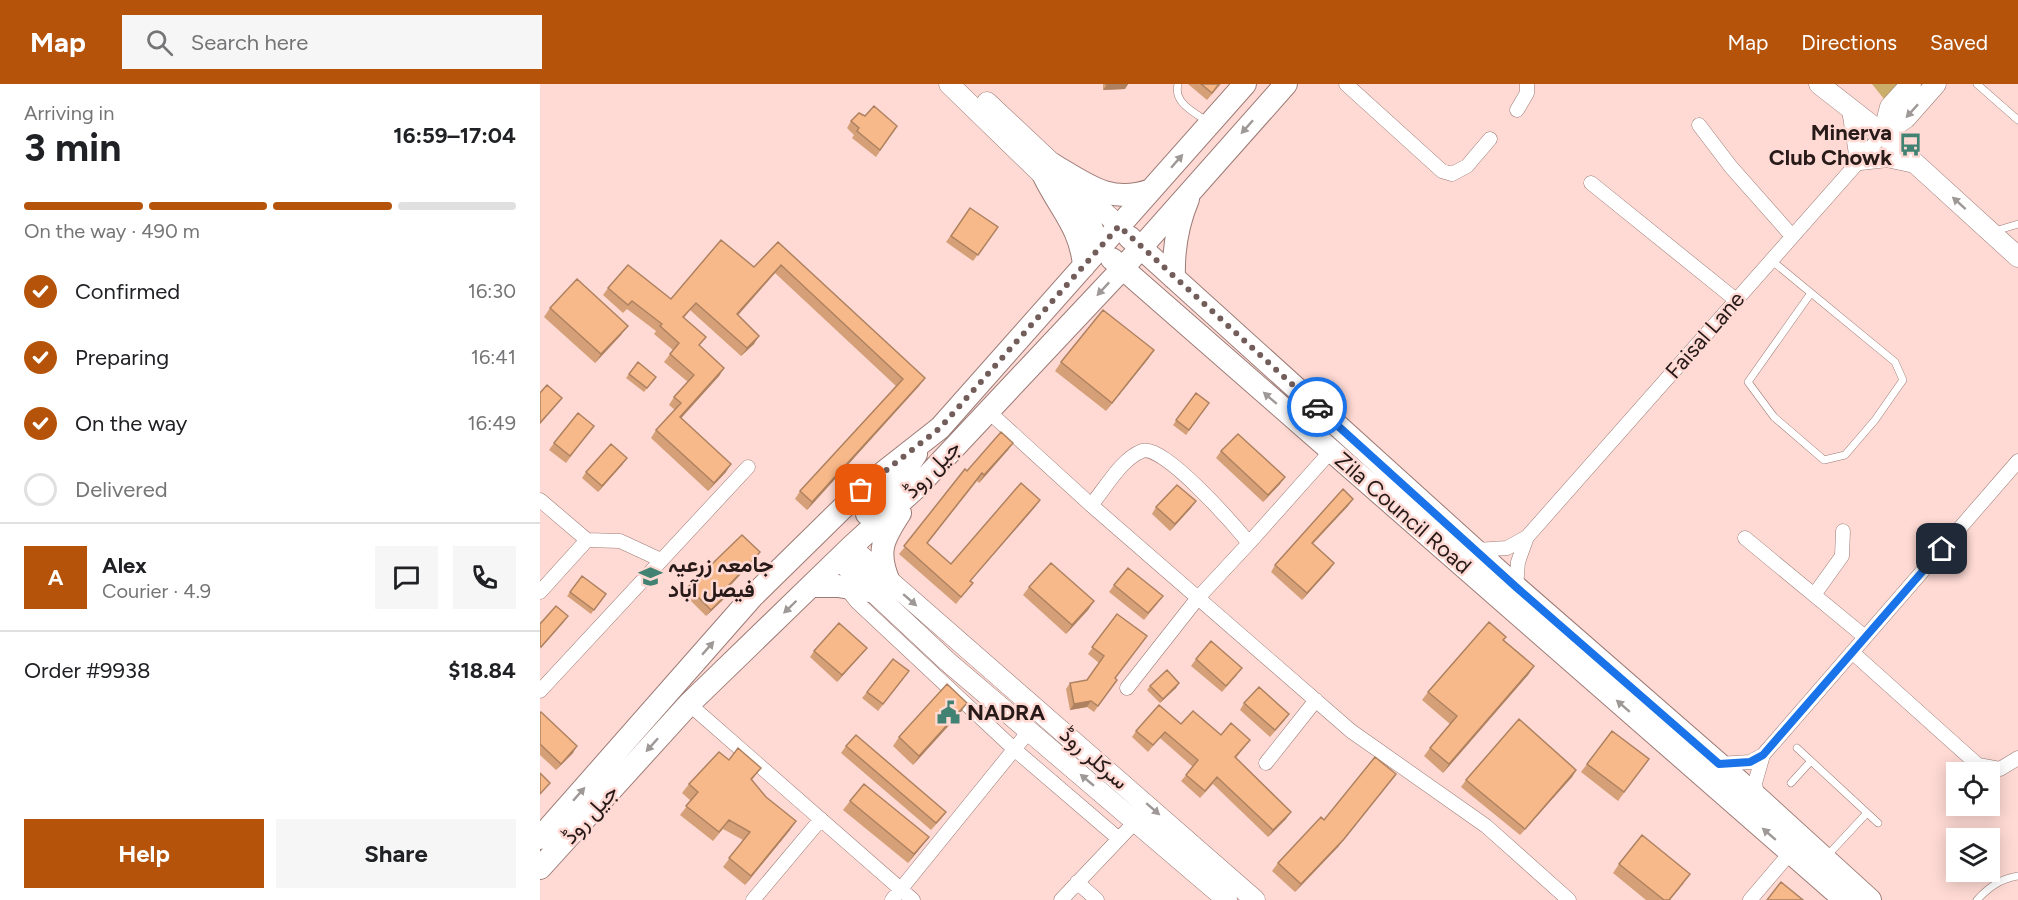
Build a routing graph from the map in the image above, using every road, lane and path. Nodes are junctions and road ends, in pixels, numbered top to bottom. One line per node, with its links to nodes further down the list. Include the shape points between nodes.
1 (949, 84): 21 (main road)
2 (968, 84): 21 (main road)
3 (1178, 84): 15 (lane, via 1178,99)
4 (1245, 84): 15 (main road, جیل روڈ)
5 (1286, 84): 23 (main road, جیل روڈ, one-way to 23)
6 (1346, 84): 18 (street, via 1442,171 1452,174 1467,166)
7 (1527, 84): 12 (street, via 1527,93)
8 (1820, 84): 13 (main road)
9 (1911, 84): 17 (main road, Faisal Lane, via 1890,107)
10 (1936, 84): 17 (main road, Faisal Lane, one-way to 17, via 1906,118)
11 (1977, 84): 14 (lane)
12 (1517, 110)
13 (1852, 110): 17 (main road); 19 (main road)
14 (2018, 120)
15 (1210, 124): 24 (main road, جیل روڈ, one-way to 15)
16 (1699, 126): 28 (street)
17 (1883, 134): 19 (street, Faisal Lane); 20 (main road)
18 (1490, 139)
19 (1860, 160): 20 (main road, via 1887,158); 28 (street, Faisal Lane)
20 (1915, 163): 27 (main road, one-way to 20)
21 (1048, 170): 24 (main road, via 1107,195 1135,196); 26 (main road); 30 (main road, via 1089,220); 33 (main road, via 1055,198 1072,221 1082,245)
22 (1591, 183): 37 (street)
23 (1191, 189): 29 (main road, جیل روڈ); 35 (main road, via 1173,252)
24 (1151, 190): 26 (main road, جیل روڈ)
25 (2018, 224): 27 (lane)
26 (1119, 226): 29 (main road, Zila Council Road); 30 (main road, جیل روڈ)
27 (1991, 232): 31 (main road)
28 (1792, 236): 32 (street, Faisal Lane)
29 (1139, 247): 34 (main road, جیل روڈ); 35 (main road, Zila Council Road)
30 (1101, 248): 33 (main road, جیل روڈ); 34 (main road, Zila Council Road)
31 (2018, 257)
32 (1771, 260): 36 (lane); 37 (street, Faisal Lane)
33 (1084, 266): 39 (main road, جیل روڈ, via 940,428)
34 (1122, 269): 38 (main road, جیل روڈ, one-way to 38); 40 (main road, Zila Council Road, one-way to 34)
35 (1174, 278): 51 (main road, Zila Council Road)
36 (1811, 293): 36 (lane, via 1895,362 1903,380 1845,455 1824,460 1774,417 1748,382)
37 (1736, 300): 47 (street, Faisal Lane)
38 (988, 411): 43 (main road, جیل روڈ); 45 (street)
39 (926, 438): 52 (main road, via 897,482 845,538); 59 (main road, جیل روڈ, via 861,490)
40 (1331, 451): 50 (street); 83 (main road, Zila Council Road, one-way to 40)
41 (2018, 461): 61 (street)
42 (748, 467): 53 (street)
43 (918, 486): 52 (main road, جیل روڈ); 56 (main road, via 885,535 881,563)
44 (540, 500): 49 (street)
45 (1091, 505): 50 (street, via 1128,461 1151,450 1214,503); 60 (street)
46 (1842, 531): 58 (street, via 1842,556)
47 (1527, 537): 51 (street, Faisal Lane, via 1507,548); 55 (street, Faisal Lane, via 1518,562)
48 (1744, 538): 58 (street)
49 (587, 540): 53 (street, via 621,541); 57 (street)
50 (1249, 543): 60 (street)
51 (1475, 550): 55 (main road, Zila Council Road)
52 (843, 552): 54 (main road, جیل روڈ); 56 (main road, سرکلر روڈ); 59 (main road, via 806,564)
53 (661, 560): 64 (street)
54 (812, 586): 56 (main road); 66 (main road, جیل روڈ, one-way to 66)
55 (1516, 587): 74 (main road, Zila Council Road)
56 (866, 591): 67 (main road, سرکلر روڈ); 69 (street); 94 (main road, سرکلر روڈ, one-way to 94)
57 (540, 592)
58 (1814, 595): 61 (street)
59 (752, 597): 81 (main road, جیل روڈ, one-way to 59)
60 (1197, 599): 63 (street); 65 (street)
61 (1865, 637): 62 (street)
62 (1852, 652): 70 (street); 71 (street, via 1978,765 2000,769)
63 (1127, 688)
64 (540, 691)
65 (1316, 700): 73 (street); 95 (street, via 1360,738 1486,826)
66 (689, 704): 78 (street); 85 (main road, جیل روڈ, one-way to 85)
67 (1029, 731): 69 (street); 79 (main road, سرکلر روڈ, one-way to 67)
68 (1797, 748): 72 (lane)
69 (1014, 749): 82 (street); 88 (street)
70 (1763, 755): 74 (street, via 1750,762); 76 (street, via 1756,775)
71 (2018, 758)
72 (1811, 761): 75 (lane); 77 (lane)
73 (1266, 763)
74 (1719, 764): 76 (main road, Zila Council Road)
75 (1791, 783)
76 (1757, 797): 84 (main road, Zila Council Road)
77 (1867, 813): 80 (lane); 84 (lane)
78 (821, 819): 88 (street); 89 (street)
79 (1136, 822): 82 (street); 93 (main road, سرکلر روڈ)
80 (1878, 823)
81 (540, 838)
82 (1119, 839): 87 (street)
83 (1790, 853): 96 (street); 97 (main road, Zila Council Road)
84 (1824, 859): 98 (main road, Zila Council Road)
85 (540, 868)
86 (2018, 876): 99 (lane, via 1989,887)
87 (1077, 882): 91 (street); 92 (street)
88 (896, 894): 90 (street)
89 (753, 900)
90 (913, 900)
91 (1061, 900)
92 (1097, 900)
93 (1227, 900)
94 (1255, 900)
95 (1569, 900)
96 (1750, 900)
97 (1845, 900)
98 (1870, 900)
99 (1977, 900)

